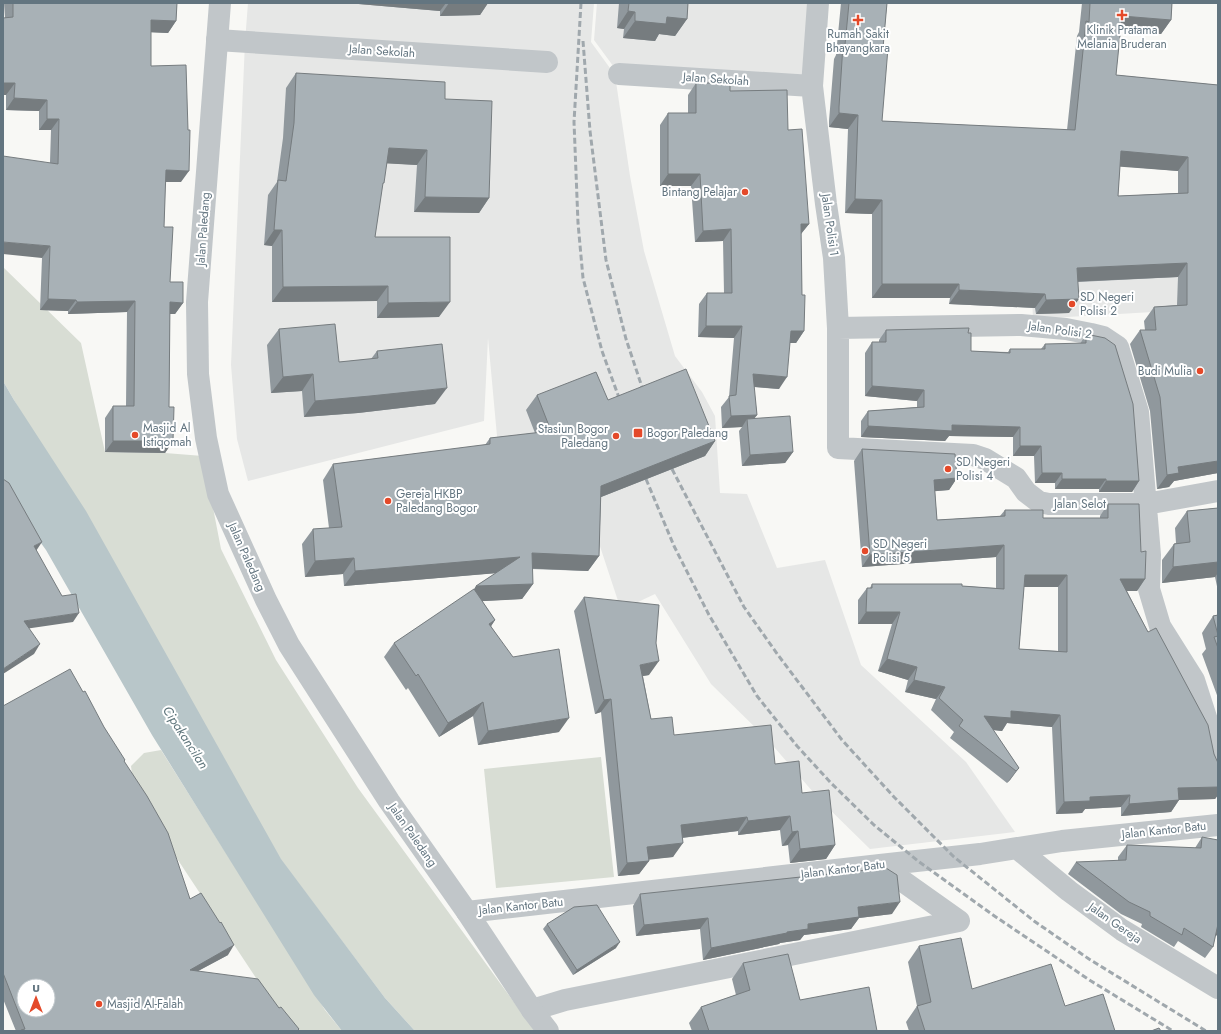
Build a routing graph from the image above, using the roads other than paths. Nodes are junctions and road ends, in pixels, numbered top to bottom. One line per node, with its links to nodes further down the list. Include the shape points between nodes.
1 (220, 3): 3 (street, Jalan Paledang)
2 (818, 3): 6 (street, Jalan Polisi 1)
3 (217, 40): 4 (street, Jalan Sekolah); 15 (street, Jalan Paledang, via 197,302 198,374 206,438 218,494 289,645 389,801)
4 (547, 62)
5 (618, 74): 6 (street, Jalan Sekolah)
6 (812, 86): 7 (street, Jalan Polisi 1, via 834,258)
7 (838, 328): 8 (street, Jalan Polisi 1); 10 (street, Jalan Polisi 2, via 1021,325 1066,329 1103,337 1118,347 1138,412)
8 (838, 448): 10 (street, Jalan Selot, via 973,455 985,459 1016,478 1026,492 1039,502 1054,505)
9 (1218, 491): 10 (street, Jalan Selot)
10 (1146, 504): 11 (street, Jalan Polisi 2, via 1150,555 1149,589 1160,626 1194,680 1213,739)
11 (1218, 764)
12 (1218, 825): 13 (street, Jalan Kantor Batu, via 1037,844)
13 (1018, 849): 14 (street, Jalan Kantor Batu); 16 (street, Jalan Gereja, via 1122,930)
14 (880, 865): 15 (street, Jalan Kantor Batu); 17 (street, via 959,921 565,1000)
15 (467, 912): 17 (street, Jalan Paledang)
16 (1218, 988)
17 (532, 1010): 18 (street, Jalan Paledang)
18 (548, 1031)

